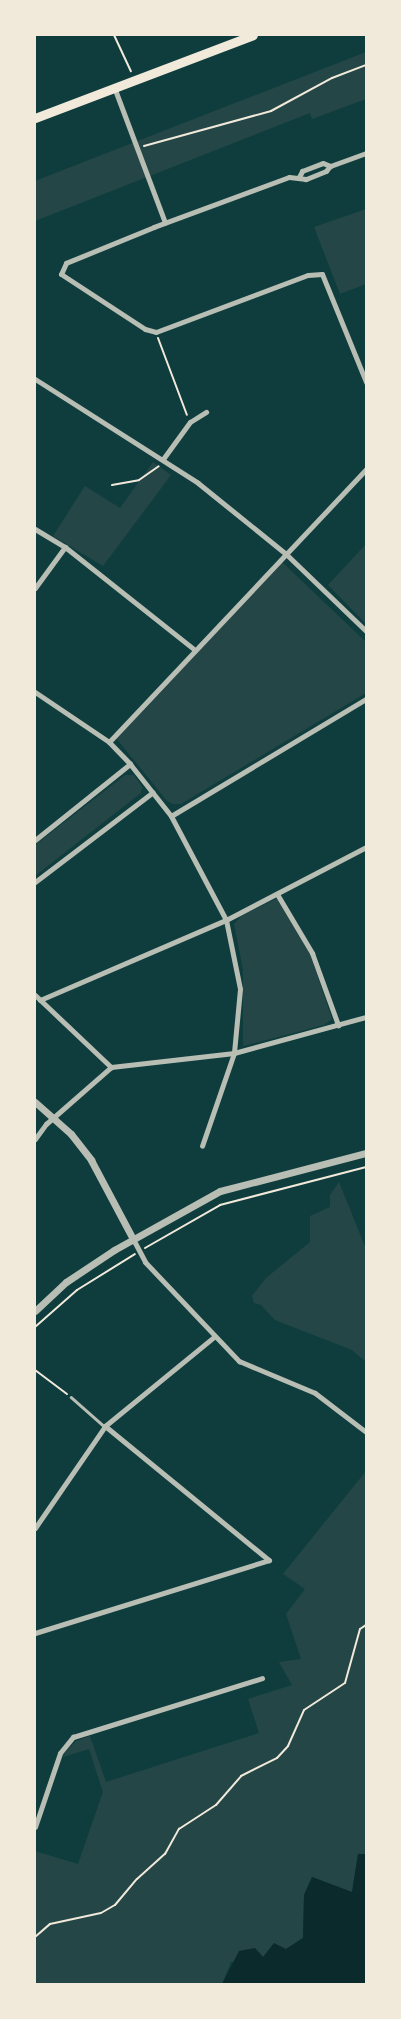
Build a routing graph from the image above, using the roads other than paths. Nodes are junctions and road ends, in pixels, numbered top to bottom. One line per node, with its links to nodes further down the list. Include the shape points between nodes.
1 (253, 35): 2 (main road)
2 (114, 87): 3 (main road); 7 (street)
3 (35, 118)
4 (366, 153): 5 (street)
5 (330, 166): 6 (street, via 306,179); 6 (street, via 323,163 302,171)
6 (298, 177): 7 (street, via 290,177)
7 (164, 223): 9 (street, via 66,263 61,274 156,332 308,275 322,274)
8 (35, 379): 11 (street)
9 (366, 382)
10 (206, 412): 11 (street, via 190,422)
11 (162, 462): 15 (street)
12 (366, 469): 15 (street)
13 (35, 529): 14 (street)
14 (65, 547): 16 (street); 18 (street)
15 (286, 554): 17 (street); 18 (street)
16 (35, 588)
17 (366, 631)
18 (195, 650): 21 (street)
19 (35, 692): 21 (street)
20 (366, 699): 24 (street)
21 (110, 742): 22 (street)
22 (130, 764): 23 (street); 25 (street)
23 (153, 792): 24 (street); 27 (street)
24 (171, 816): 29 (street)
25 (35, 840)
26 (366, 847): 28 (street)
27 (35, 882)
28 (277, 894): 29 (street); 33 (street, via 312,953)
29 (226, 920): 31 (street); 34 (street, via 240,989)
30 (35, 995): 31 (street)
31 (40, 1000): 35 (street)
32 (366, 1017): 33 (street)
33 (338, 1025): 34 (street)
34 (234, 1053): 35 (street); 39 (street)
35 (111, 1067): 37 (street)
36 (35, 1102): 37 (street)
37 (54, 1118): 38 (street); 41 (street, via 91,1160)
38 (35, 1139)
39 (202, 1146)
40 (366, 1153): 41 (street, via 220,1191)
41 (133, 1239): 42 (street, via 66,1282); 43 (street, via 138,1252)
42 (35, 1311)
43 (215, 1336): 45 (street); 46 (street, via 245,1367 315,1393)
44 (70, 1397): 45 (lane)
45 (105, 1426): 47 (street); 48 (street, via 269,1560)
46 (366, 1432)
47 (35, 1528)
48 (35, 1633)
49 (262, 1678): 50 (street, via 73,1737 60,1753)
50 (35, 1827)

